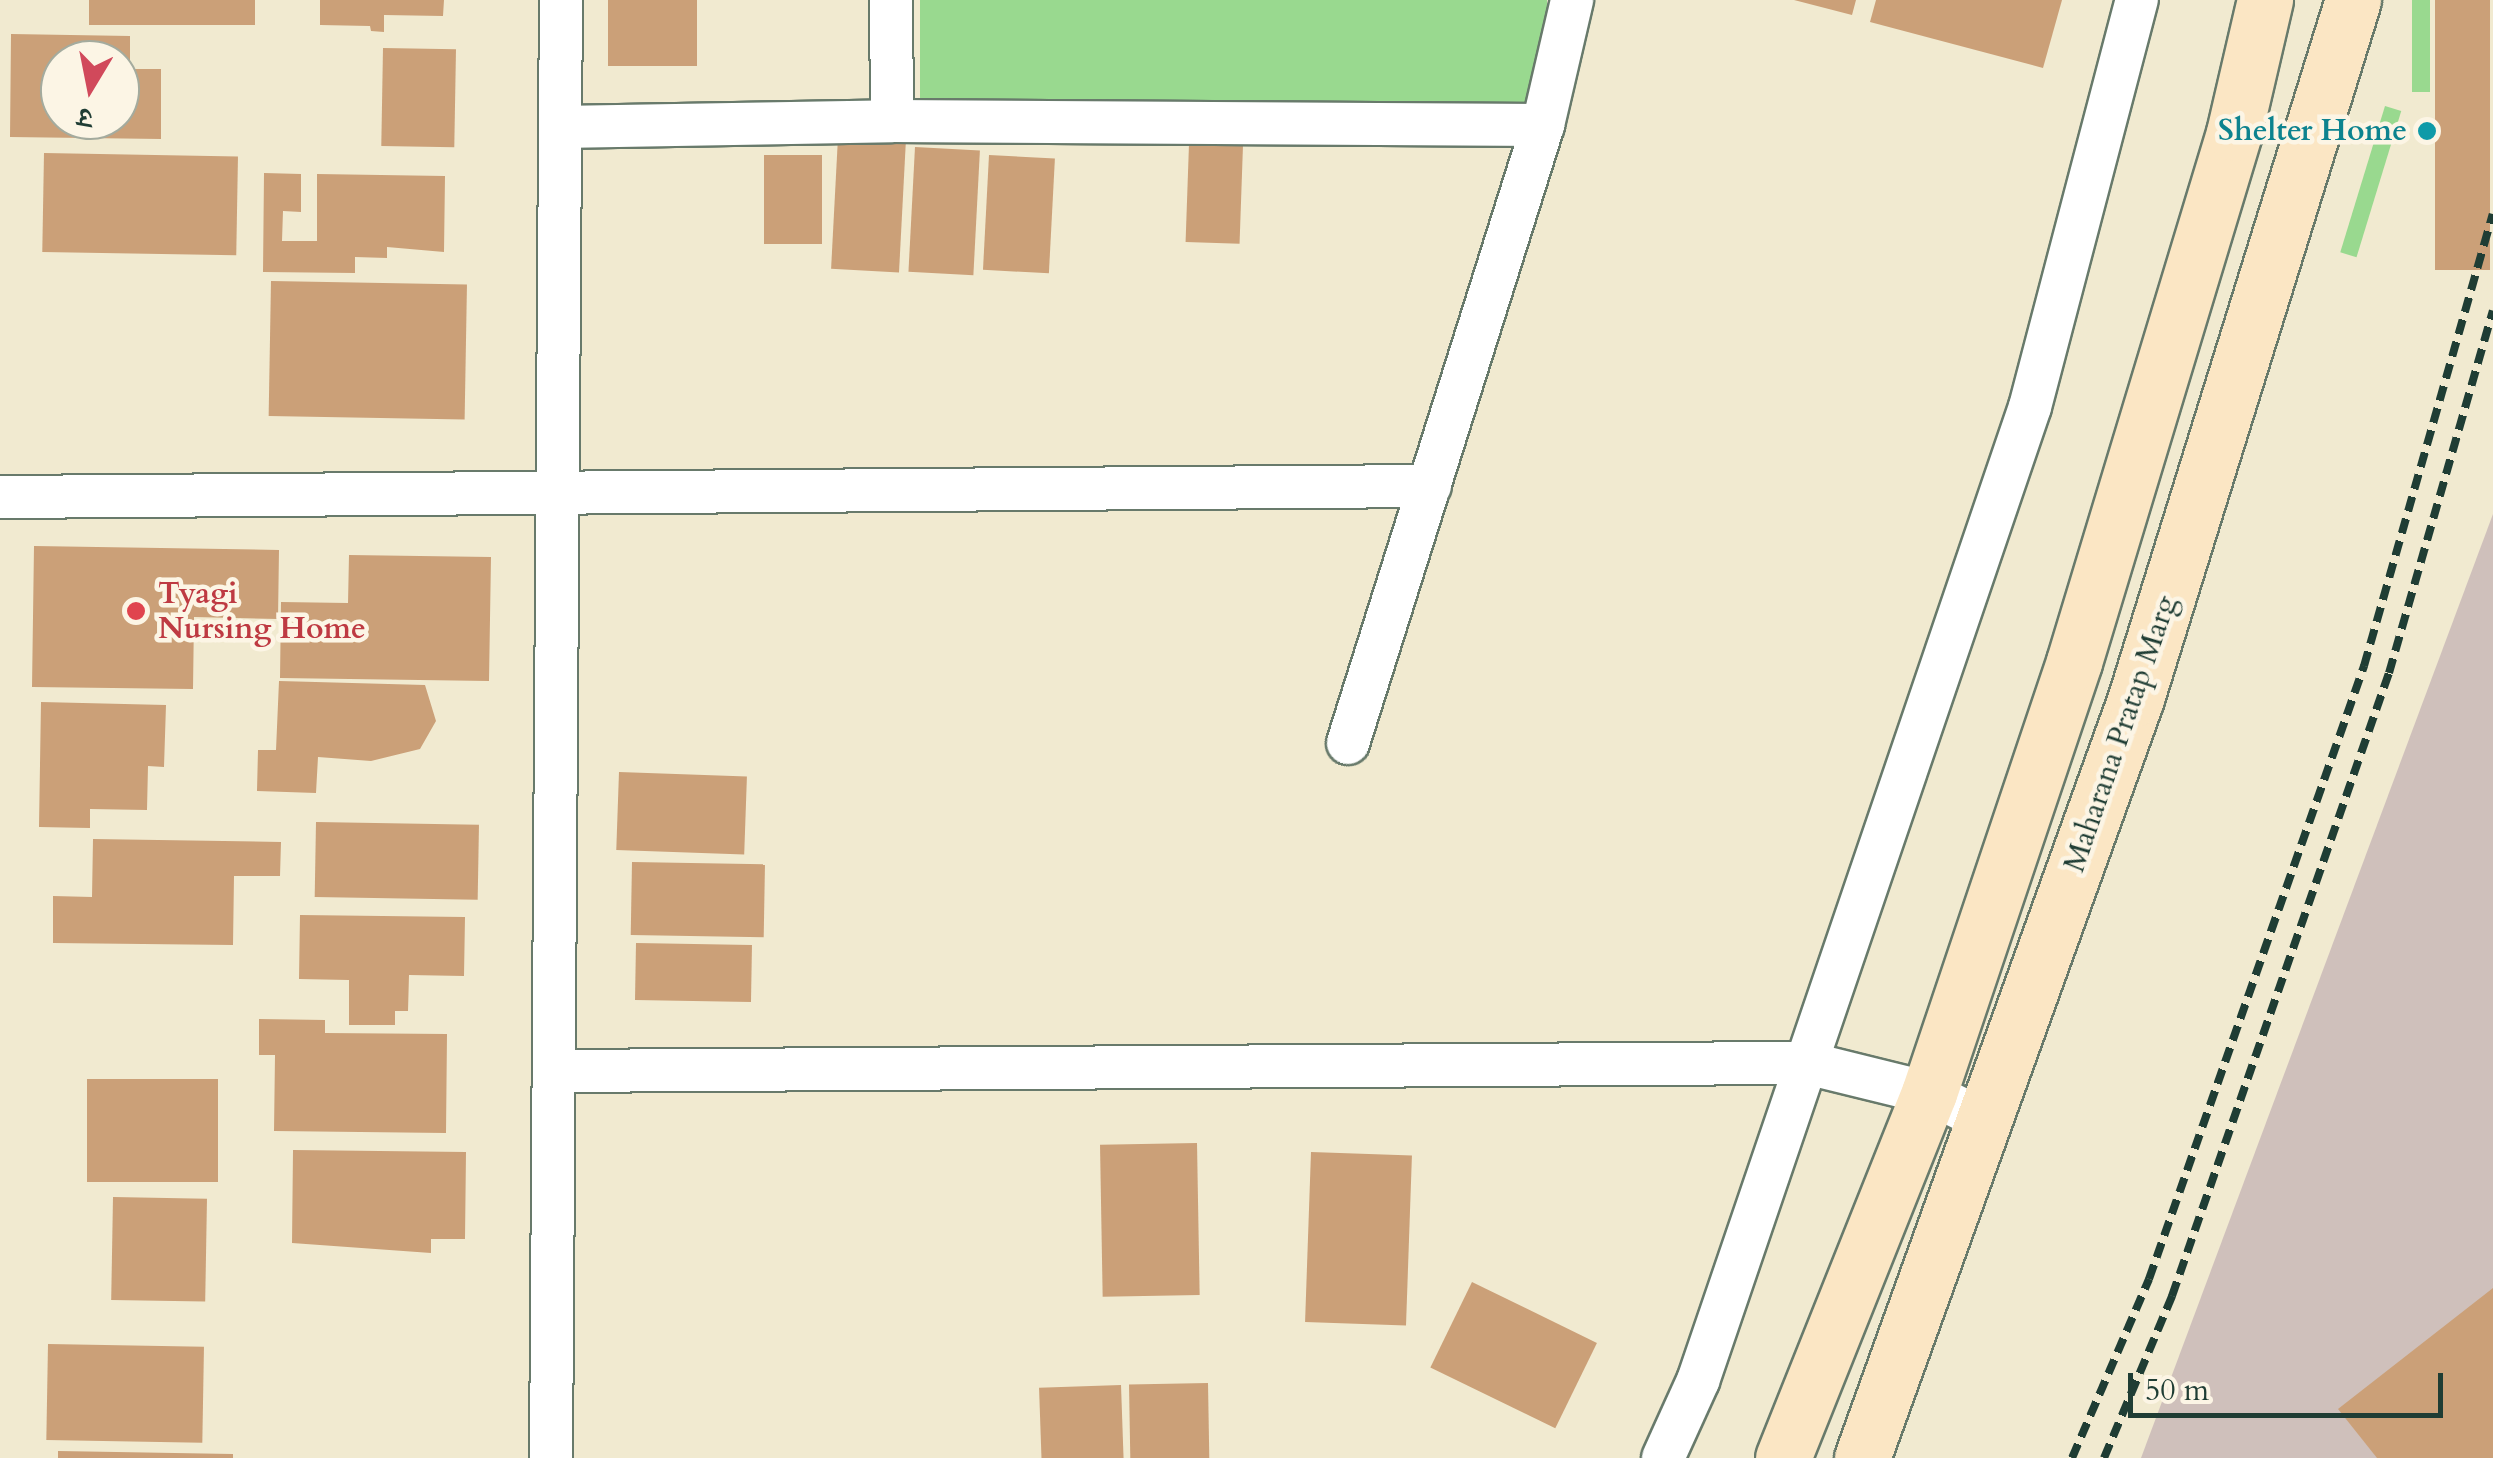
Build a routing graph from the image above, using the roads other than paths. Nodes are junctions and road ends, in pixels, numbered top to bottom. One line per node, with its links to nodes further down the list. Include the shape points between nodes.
1 (560, 0): 9 (street)
2 (891, 0): 7 (street)
3 (1572, 0): 8 (street)
4 (2137, 0): 14 (street, via 2030,407)
5 (2266, 0): 16 (main road, via 2234,133 2074,662)
6 (2353, 0): 17 (main road, Maharana Pratap Marg, via 2136,698)
7 (892, 120): 8 (street); 9 (street)
8 (1543, 125): 10 (street)
9 (560, 127): 11 (street)
10 (1430, 486): 11 (street); 13 (street)
11 (557, 495): 12 (street); 15 (street)
12 (0, 497)
13 (1348, 742)
14 (1807, 1064): 15 (street); 16 (street); 19 (street, via 1698,1381)
15 (554, 1071): 18 (street)
16 (1929, 1092): 17 (street); 20 (main road)
17 (1986, 1121): 21 (main road, Maharana Pratap Marg)
18 (551, 1458)
19 (1662, 1458)
20 (1784, 1458)
21 (1862, 1458)

